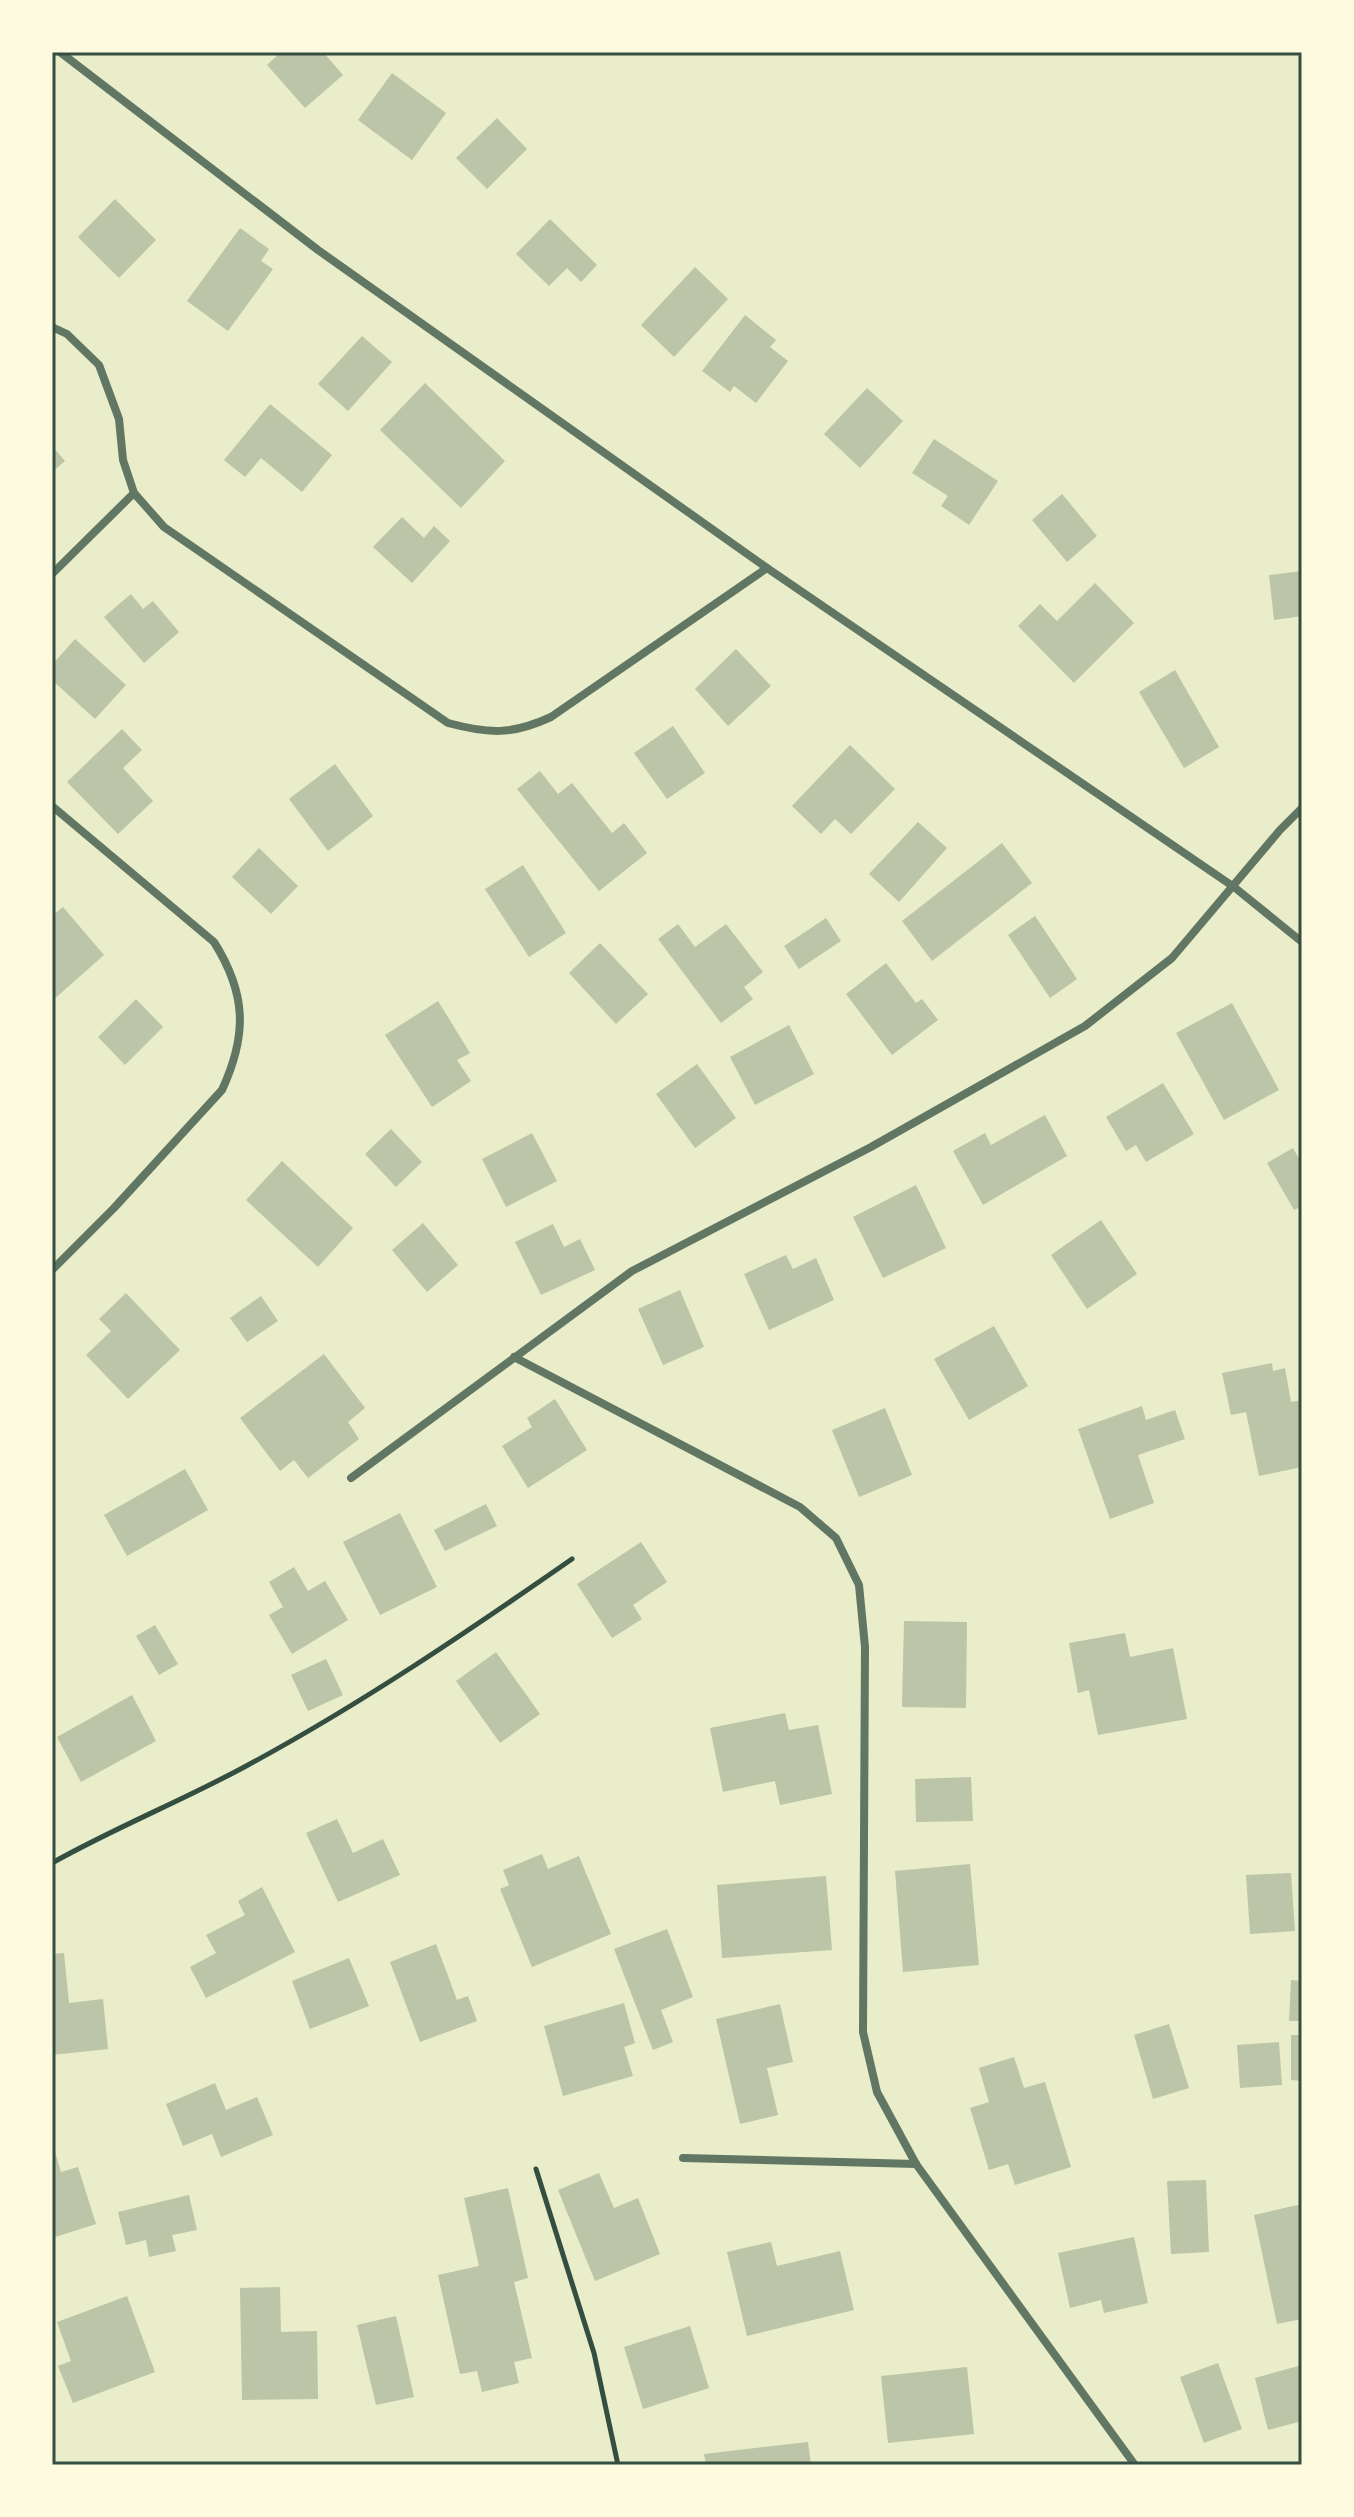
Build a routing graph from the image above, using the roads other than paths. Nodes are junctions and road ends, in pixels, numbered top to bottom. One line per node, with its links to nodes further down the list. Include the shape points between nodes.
1 (60, 52): 4 (street, via 318,250)
2 (52, 327): 3 (street, via 99,365 119,419 123,460)
3 (134, 493): 4 (street, via 164,527 448,723 483,732 523,729 551,717); 5 (street)
4 (767, 568): 8 (street)
5 (52, 574)
6 (52, 806): 10 (street, via 214,942 228,964 241,1013 234,1065 222,1090)
7 (1302, 808): 8 (street)
8 (1234, 887): 9 (street); 11 (street, via 1172,958 1085,1026 871,1147 632,1271)
9 (1302, 942)
10 (52, 1270)
11 (514, 1357): 12 (street); 14 (street, via 800,1507 836,1538 859,1585 865,1647 863,2032 877,2092)
12 (351, 1478)
13 (683, 2158): 14 (street)
14 (916, 2164): 15 (street)
15 (1135, 2465)

